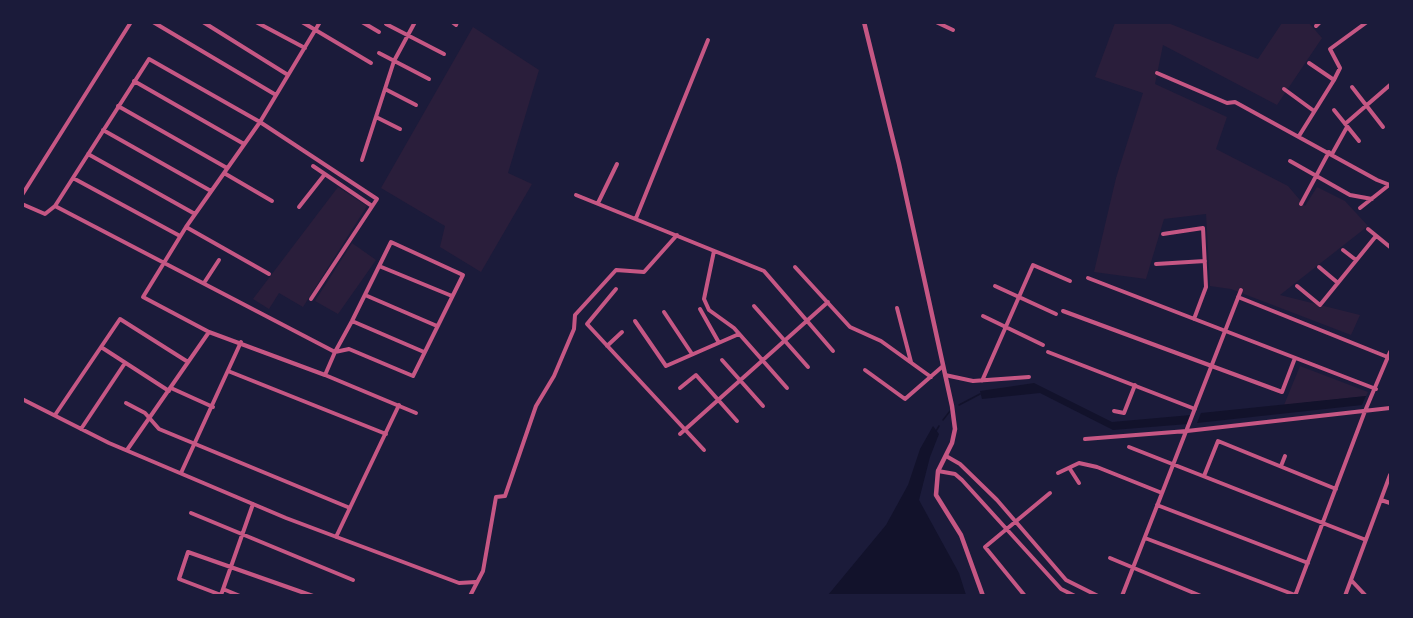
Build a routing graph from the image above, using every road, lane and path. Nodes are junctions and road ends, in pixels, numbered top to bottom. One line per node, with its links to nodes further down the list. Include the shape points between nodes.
1 (131, 22): 63 (street)
2 (153, 22): 35 (street)
3 (203, 22): 27 (street)
4 (256, 22): 20 (street)
5 (302, 22): 16 (street)
6 (320, 22): 16 (street)
7 (362, 22): 17 (street)
8 (415, 22): 18 (street)
9 (452, 22): 10 (street)
10 (457, 22)
11 (864, 22): 143 (street)
12 (936, 22): 15 (street)
13 (1366, 22): 29 (street, via 1330,49 1340,68)
14 (386, 24): 18 (street)
15 (953, 30)
16 (315, 31): 20 (street); 24 (street)
17 (379, 32)
18 (408, 35): 22 (street); 23 (street)
19 (708, 40): 75 (street)
20 (305, 48): 27 (street)
21 (379, 53): 23 (street)
22 (444, 54)
23 (394, 61): 28 (street); 33 (street)
24 (371, 63)
25 (1310, 63): 29 (street)
26 (1157, 73): 47 (street, via 1227,103 1235,102)
27 (288, 75): 35 (street)
28 (429, 79)
29 (1334, 80): 40 (street)
30 (134, 81): 36 (street); 42 (street, via 149,59); 49 (street)
31 (1390, 85): 38 (street)
32 (1352, 87): 38 (street)
33 (385, 89): 37 (street); 41 (street)
34 (1284, 89): 40 (street)
35 (276, 95): 42 (street)
36 (118, 105): 46 (street); 56 (street)
37 (416, 105)
38 (1367, 105): 43 (street); 44 (street)
39 (1334, 110): 43 (street)
40 (1314, 111): 47 (street)
41 (376, 117): 45 (street); 52 (street)
42 (260, 122): 49 (street); 71 (street, via 377,199)
43 (1346, 126): 48 (street); 50 (street)
44 (1383, 127)
45 (400, 129)
46 (103, 130): 51 (street); 62 (street)
47 (1299, 136): 50 (street)
48 (1359, 141)
49 (244, 144): 56 (street)
50 (1330, 153): 59 (street); 61 (street)
51 (88, 154): 60 (street); 74 (street)
52 (362, 160)
53 (1290, 161): 59 (street)
54 (617, 164): 67 (street)
55 (313, 166): 58 (street)
56 (227, 168): 57 (street)
57 (224, 173): 62 (street); 66 (street)
58 (324, 174): 71 (street); 72 (street)
59 (1317, 177): 65 (street, via 1350,195); 69 (street)
60 (73, 178): 70 (street); 80 (street)
61 (1390, 185): 65 (street)
62 (211, 191): 74 (street)
63 (22, 195)
64 (576, 195): 67 (street)
65 (1371, 198): 73 (street)
66 (272, 201)
67 (598, 203): 75 (street)
68 (22, 204): 70 (street, via 45,214)
69 (1301, 204)
70 (55, 206): 85 (street)
71 (372, 206): 106 (street)
72 (299, 207)
73 (1360, 208)
74 (195, 214): 76 (street)
75 (636, 218): 79 (street)
76 (186, 227): 80 (street); 93 (street)
77 (1368, 229): 81 (street)
78 (1164, 234): 88 (street, via 1203,228)
79 (677, 235): 84 (street); 216 (street, via 644,272 616,270 575,315 574,329 536,406 505,496 496,497 483,571)
80 (180, 236): 85 (street)
81 (1376, 236): 82 (street); 87 (street)
82 (1390, 247)
83 (1342, 250): 87 (street)
84 (714, 252): 118 (street, via 764,271); 124 (street, via 704,299 709,310)
85 (164, 260): 96 (street); 122 (street, via 143,297)
86 (219, 260): 96 (street)
87 (1356, 260): 97 (street)
88 (1205, 261): 89 (street); 115 (street, via 1206,287)
89 (1156, 264)
90 (379, 266): 102 (street); 103 (street); 103 (street, via 391,242 463,274)
91 (795, 267): 107 (street)
92 (1319, 267): 97 (street)
93 (269, 274)
94 (1088, 278): 115 (street)
95 (1070, 281): 104 (street, via 1033,265)
96 (204, 283): 132 (street)
97 (1338, 283): 99 (street, via 1320,305)
98 (995, 286): 104 (street)
99 (1297, 286)
100 (616, 289): 129 (street, via 587,324)
101 (1241, 290): 105 (street)
102 (365, 295): 116 (street); 119 (street)
103 (452, 296): 119 (street)
104 (1019, 297): 113 (street); 120 (street)
105 (1238, 297): 121 (street); 136 (street)
106 (312, 299)
107 (828, 302): 118 (street); 142 (street, via 850,327 881,341)
108 (754, 306): 126 (street)
109 (897, 308): 142 (street)
110 (700, 309): 125 (street)
111 (1063, 311): 144 (street)
112 (664, 312): 135 (street)
113 (1056, 314)
114 (983, 316): 120 (street)
115 (1194, 319): 121 (street)
116 (352, 321): 132 (street); 133 (street)
117 (634, 321): 135 (street, via 666,366)
118 (807, 321): 126 (street); 131 (street)
119 (437, 326): 133 (street)
120 (1006, 327): 128 (street); 153 (street)
121 (1225, 331): 137 (street); 144 (street)
122 (209, 332): 127 (street); 140 (street)
123 (622, 332): 129 (street)
124 (739, 334): 125 (street); 139 (street)
125 (718, 341): 135 (street)
126 (784, 341): 139 (street); 145 (street)
127 (242, 342): 147 (street); 148 (street)
128 (1043, 345)
129 (607, 346): 174 (street)
130 (100, 347): 140 (street, via 120,319); 141 (street); 170 (street)
131 (833, 351)
132 (335, 352): 133 (street, via 349,349 413,376); 148 (street)
133 (424, 352)
134 (1048, 352): 154 (street)
135 (692, 354)
136 (1390, 356): 157 (street)
137 (1295, 358): 144 (street, via 1282,392); 157 (street)
138 (722, 360): 152 (street)
139 (763, 360): 152 (street); 156 (street)
140 (188, 362): 158 (street)
141 (125, 363): 158 (street); 173 (street)
142 (911, 363): 150 (street)
143 (943, 366): 149 (street); 150 (street)
144 (1211, 366): 166 (street)
145 (807, 367)
146 (866, 370): 150 (street, via 905,399)
147 (228, 371): 164 (street); 176 (street)
148 (325, 375): 162 (street)
149 (945, 375): 153 (street); 183 (street, via 955,429)
150 (931, 377)
151 (1029, 377): 153 (street)
152 (740, 380): 160 (street); 163 (street)
153 (982, 381)
154 (1135, 385): 166 (street); 168 (street, via 1124,413)
155 (680, 388): 160 (street, via 696,375)
156 (787, 388)
157 (1376, 389): 167 (street)
158 (170, 390): 164 (street); 171 (street)
159 (22, 399): 170 (street)
160 (718, 400): 172 (street); 174 (street)
161 (126, 403): 171 (street)
162 (399, 405): 169 (street); 176 (street)
163 (763, 406)
164 (213, 407): 179 (street)
165 (1390, 408): 167 (street)
166 (1195, 409): 175 (street)
167 (1366, 410): 175 (street); 194 (street)
168 (1114, 411)
169 (416, 413)
170 (55, 415): 173 (street)
171 (149, 418): 179 (street, via 159,429); 181 (street)
172 (737, 420)
173 (81, 429): 181 (street)
174 (685, 430): 177 (street); 182 (street)
175 (1187, 430): 178 (street); 185 (street)
176 (386, 434): 201 (street)
177 (680, 434)
178 (1085, 439)
179 (194, 444): 189 (street); 201 (street)
180 (1129, 447): 185 (street)
181 (127, 450): 189 (street)
182 (704, 450)
183 (946, 456): 188 (street); 203 (street, via 960,464)
184 (1285, 456): 186 (street)
185 (1174, 464): 192 (street); 196 (street)
186 (1281, 466): 192 (street, via 1218,441); 194 (street)
187 (1070, 469): 190 (street); 193 (street); 196 (street, via 1079,463 1097,467)
188 (938, 471): 205 (street, via 955,474); 224 (street, via 936,495 961,535)
189 (181, 473): 199 (street)
190 (1058, 473)
191 (1390, 474): 197 (street)
192 (1204, 476): 204 (street)
193 (1078, 483)
194 (1336, 489): 204 (street)
195 (1050, 493): 203 (street)
196 (1162, 493): 200 (street)
197 (1381, 500): 198 (street); 209 (street)
198 (1390, 503)
199 (253, 504): 206 (street); 207 (street)
200 (1157, 505): 208 (street); 211 (street)
201 (350, 508): 207 (street)
202 (191, 513): 206 (street)
203 (1015, 521): 205 (street); 219 (street, via 1066,580)
204 (1323, 524): 209 (street); 211 (street)
205 (1007, 527): 225 (street, via 985,547); 226 (street, via 1061,589)
206 (242, 534): 212 (street); 214 (street)
207 (336, 537): 216 (street, via 459,583)
208 (1144, 538): 213 (street); 220 (street)
209 (1366, 540): 215 (street)
210 (1110, 558): 213 (street)
211 (1308, 563): 220 (street)
212 (230, 565): 217 (street); 218 (street, via 189,551 178,578); 222 (street)
213 (1133, 567): 227 (street); 228 (street)
214 (353, 580)
215 (1351, 580): 229 (street); 230 (street)
216 (476, 582): 223 (street)
217 (223, 589): 218 (street); 221 (street)
218 (221, 595)
219 (1095, 595)
220 (1295, 595)
221 (240, 596)
222 (313, 596)
223 (470, 596)
224 (983, 596)
225 (1025, 596)
226 (1075, 596)
227 (1122, 596)
228 (1201, 596)
229 (1345, 596)
230 (1366, 596)

